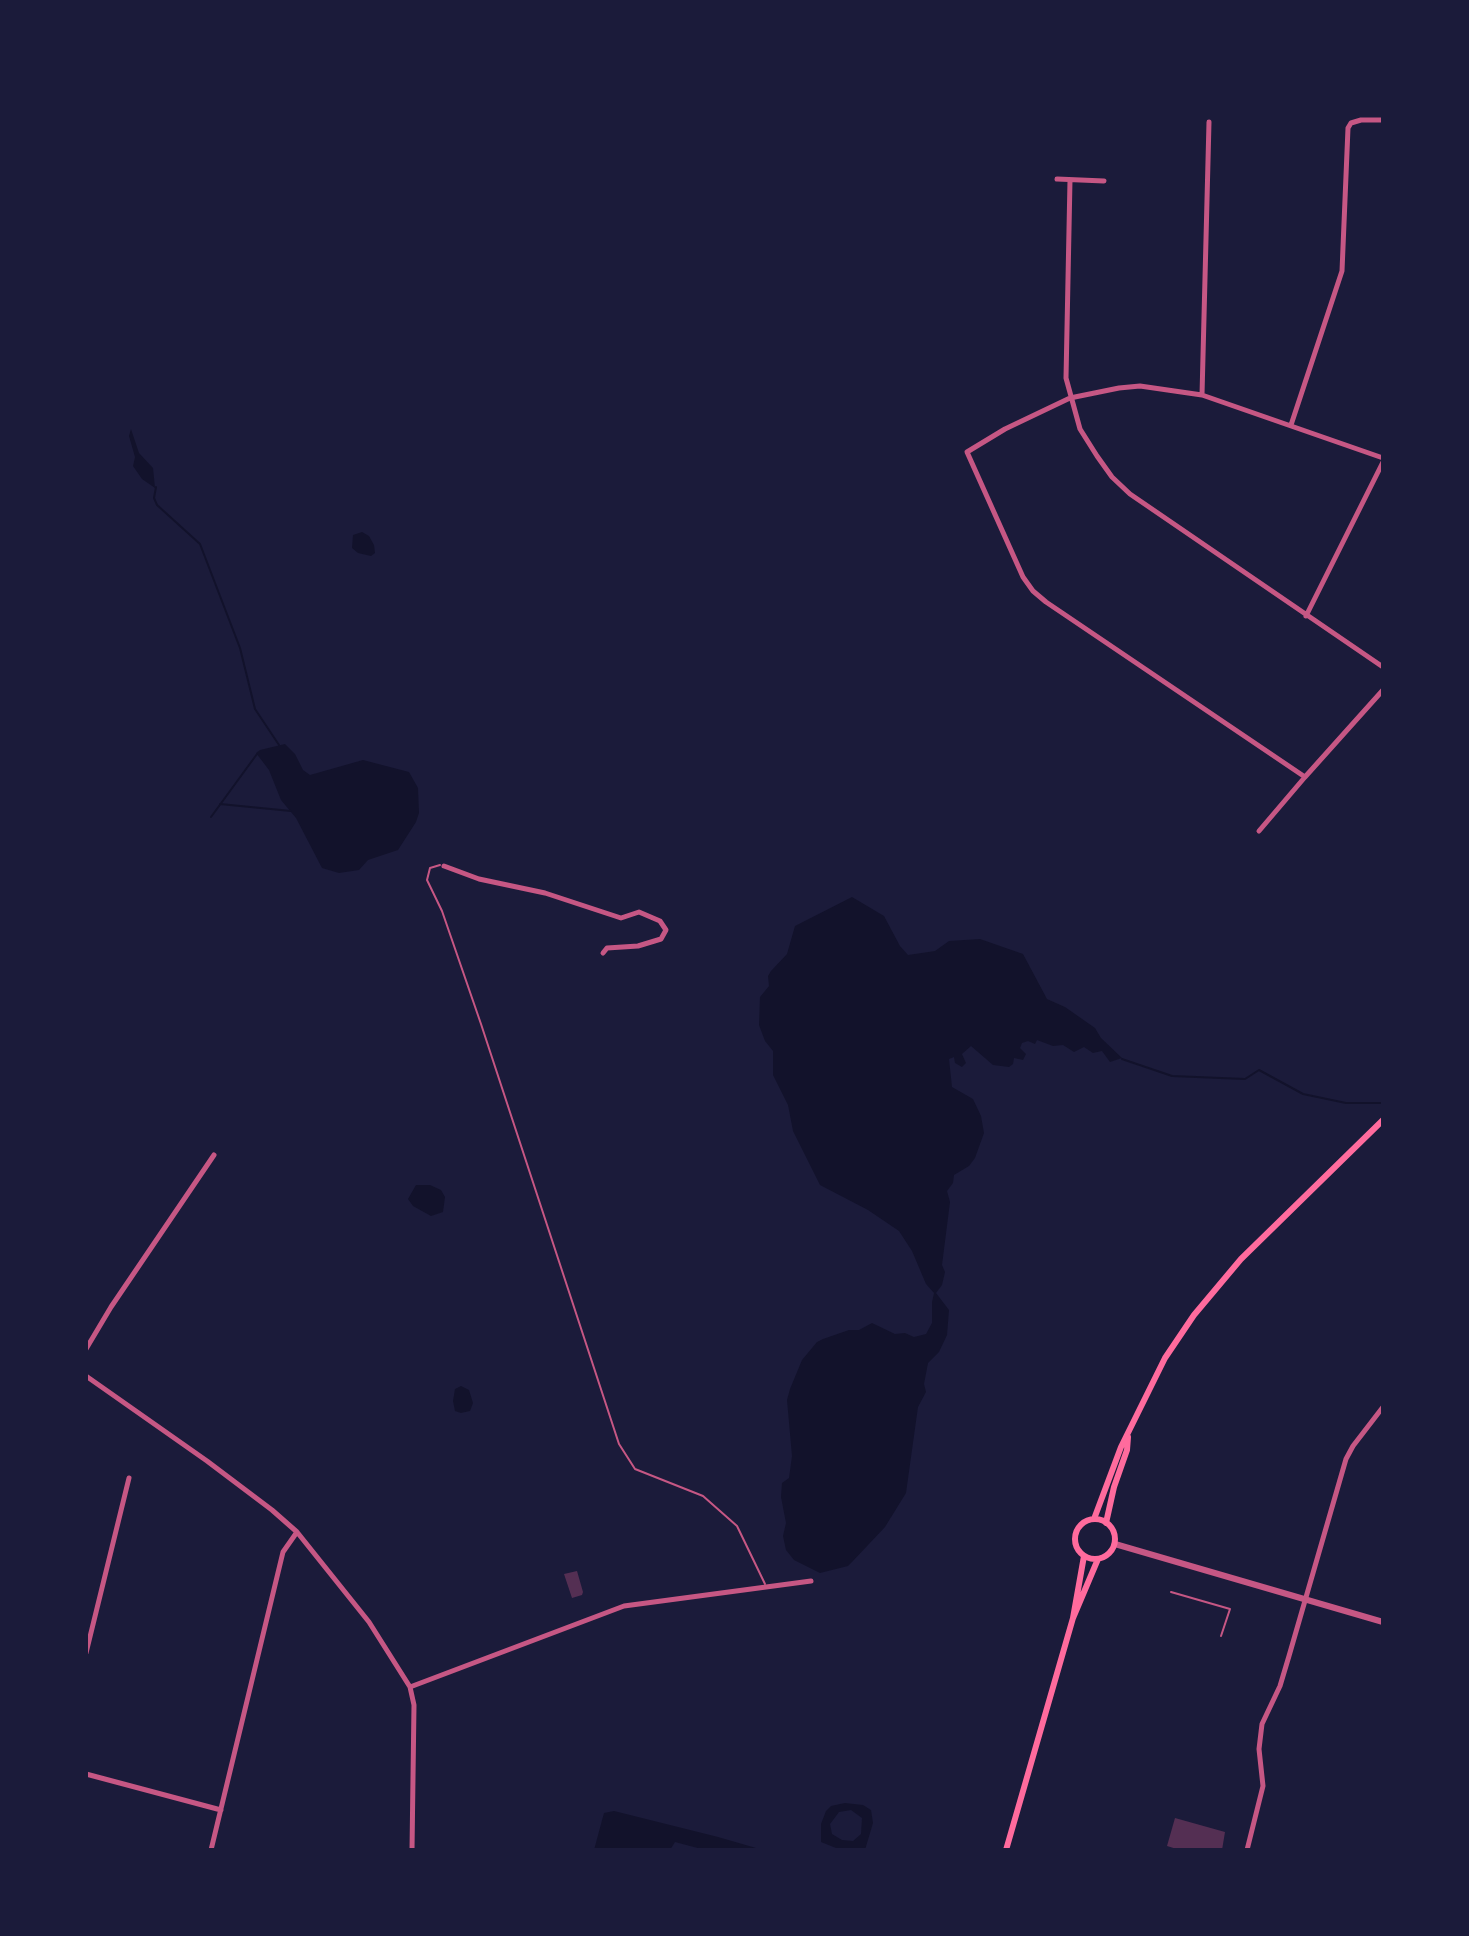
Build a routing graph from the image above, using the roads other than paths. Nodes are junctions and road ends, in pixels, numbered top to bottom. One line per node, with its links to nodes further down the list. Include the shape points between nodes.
1 (1383, 120): 8 (street, via 1361,120 1348,128 1342,271)
2 (1209, 122): 6 (street)
3 (1057, 179): 4 (street)
4 (1070, 180): 5 (street); 7 (street, via 1065,354)
5 (1104, 181)
6 (1202, 395): 7 (street, via 1140,386); 8 (street)
7 (1070, 398): 10 (street, via 1080,429 1130,494); 13 (street, via 967,452 1023,577 1046,602)
8 (1291, 425): 9 (street)
9 (1383, 460): 10 (street)
10 (1306, 616): 11 (street)
11 (1383, 667)
12 (1383, 690): 13 (street)
13 (1305, 777): 14 (street)
14 (1259, 831)
15 (444, 866): 16 (street, via 621,918 639,912 660,921 666,930 661,939); 31 (lane, via 430,868 427,880 481,1024 619,1444 635,1469 703,1496 737,1526)
16 (603, 953)
17 (1383, 1120): 22 (main road, via 1241,1259 1194,1315 1165,1358)
18 (214, 1155): 19 (street)
19 (86, 1349)
20 (86, 1376): 26 (street)
21 (1383, 1407): 33 (street, via 1346,1459)
22 (1128, 1437): 24 (main road); 25 (main road)
23 (129, 1478): 37 (street)
24 (1094, 1519): 25 (main road); 28 (main road, via 1076,1534 1077,1549)
25 (1106, 1523): 27 (main road)
26 (297, 1532): 38 (street, via 369,1622); 40 (street, via 283,1552)
27 (1115, 1544): 29 (main road); 33 (street)
28 (1084, 1556): 29 (main road); 34 (main road)
29 (1098, 1559): 34 (main road)
30 (811, 1581): 31 (street)
31 (765, 1586): 38 (street, via 624,1606)
32 (1171, 1592): 36 (lane, via 1230,1609)
33 (1305, 1600): 35 (street); 44 (street, via 1280,1686 1262,1724 1263,1786)
34 (1073, 1618): 43 (main road)
35 (1383, 1622)
36 (1221, 1636)
37 (86, 1653)
38 (410, 1687): 42 (street, via 415,1723)
39 (86, 1774): 40 (street)
40 (221, 1810): 41 (street)
41 (211, 1850)
42 (412, 1850)
43 (1006, 1850)
44 (1247, 1850)

